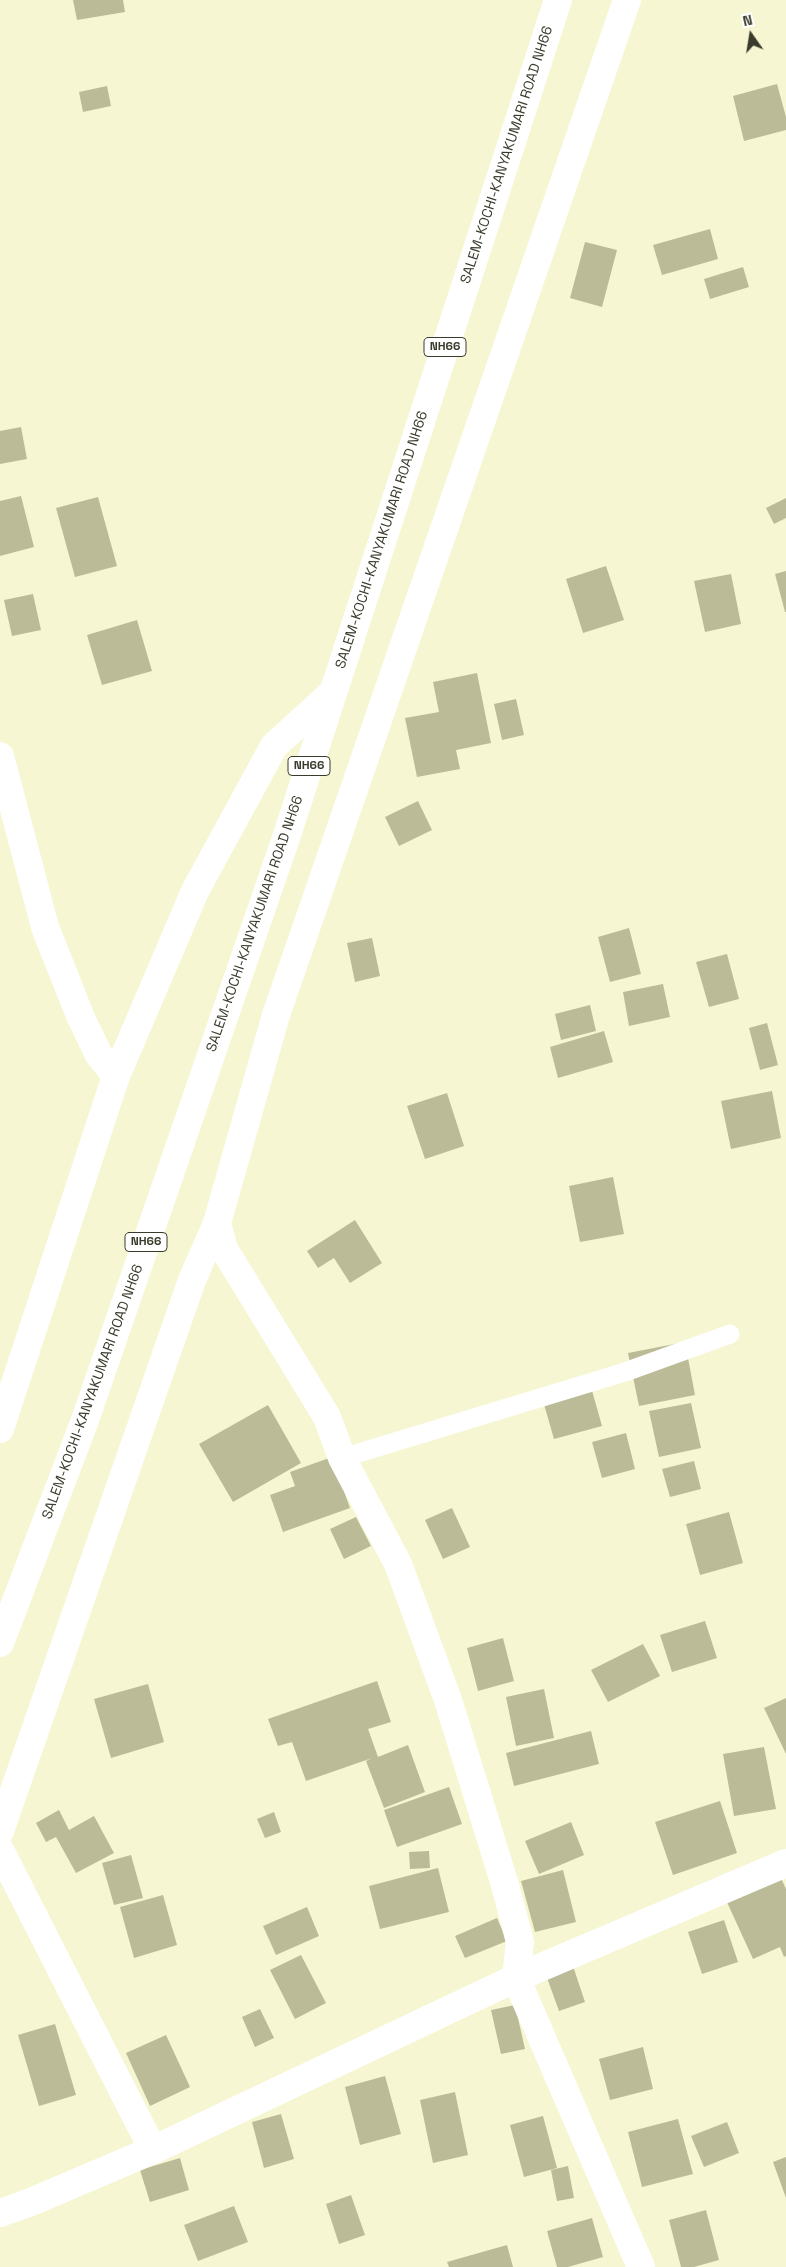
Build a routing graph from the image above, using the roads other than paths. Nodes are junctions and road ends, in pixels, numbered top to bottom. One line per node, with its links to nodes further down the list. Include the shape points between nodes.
1 (558, 0): 3 (main road, SALEM-KOCHI-KANYAKUMARI ROAD NH66 / NH66)
2 (627, 0): 6 (main road, via 276,1016)
3 (332, 693): 5 (main road, via 274,746 195,891); 10 (main road, SALEM-KOCHI-KANYAKUMARI ROAD NH66 / NH66, via 286,838 85,1420)
4 (0, 756): 5 (main road, via 45,927 81,1018 99,1055)
5 (116, 1076): 8 (main road)
6 (217, 1223): 9 (main road, via 224,1249 327,1417); 11 (main road, via 188,1289)
7 (730, 1334): 9 (lane, via 625,1372)
8 (0, 1430)
9 (342, 1458): 14 (main road, via 398,1564 448,1700 520,1942)
10 (0, 1643)
11 (0, 1830)
12 (0, 1850): 15 (main road)
13 (786, 1863): 14 (main road)
14 (516, 1978): 15 (main road); 17 (main road)
15 (153, 2150): 16 (main road)
16 (0, 2212)
17 (641, 2267)

